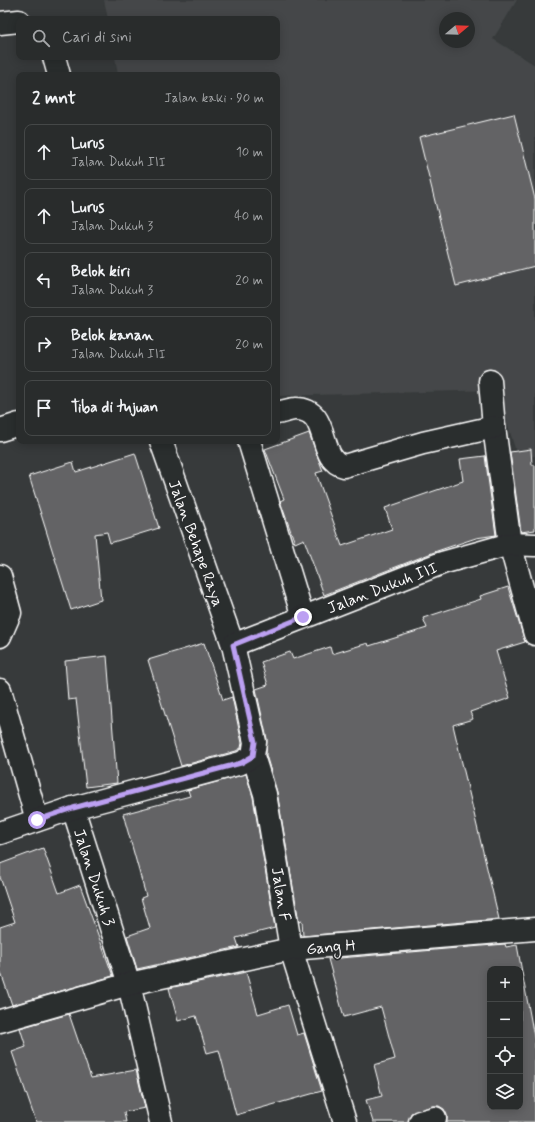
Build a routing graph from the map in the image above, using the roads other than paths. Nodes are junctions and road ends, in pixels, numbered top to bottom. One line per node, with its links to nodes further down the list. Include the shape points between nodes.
1 (16, 21): 2 (street)
2 (0, 23)
3 (55, 60): 4 (street)
4 (58, 72)
5 (490, 381): 8 (street)
6 (280, 412): 8 (street, via 295,409 306,410 314,415 332,459 344,466 424,443)
7 (16, 425): 9 (street)
8 (494, 427): 12 (street)
9 (0, 430)
10 (162, 444): 18 (street, Jalan Behape Raya)
11 (250, 444): 15 (street)
12 (510, 544): 13 (street, Jalan Dukuh III); 15 (street, Jalan Dukuh III, via 442,563); 16 (street)
13 (535, 545)
14 (0, 576): 17 (street, via 10,613)
15 (303, 617): 18 (street, Jalan Dukuh III)
16 (535, 634)
17 (0, 636)
18 (233, 645): 20 (street, via 255,742)
19 (0, 690): 22 (street)
20 (253, 756): 21 (street, Jalan Dukuh 3, via 241,763); 25 (street, Jalan F, via 265,794)
21 (73, 808): 22 (street); 26 (street, Jalan Dukuh 3)
22 (37, 820): 23 (street)
23 (0, 833)
24 (535, 929): 25 (street, Gang H)
25 (291, 949): 26 (street, Gang H); 29 (street, Jalan F)
26 (129, 984): 27 (street, Gang H); 28 (street, Jalan Dukuh 3)
27 (0, 1021)
28 (161, 1122)
29 (345, 1122)

